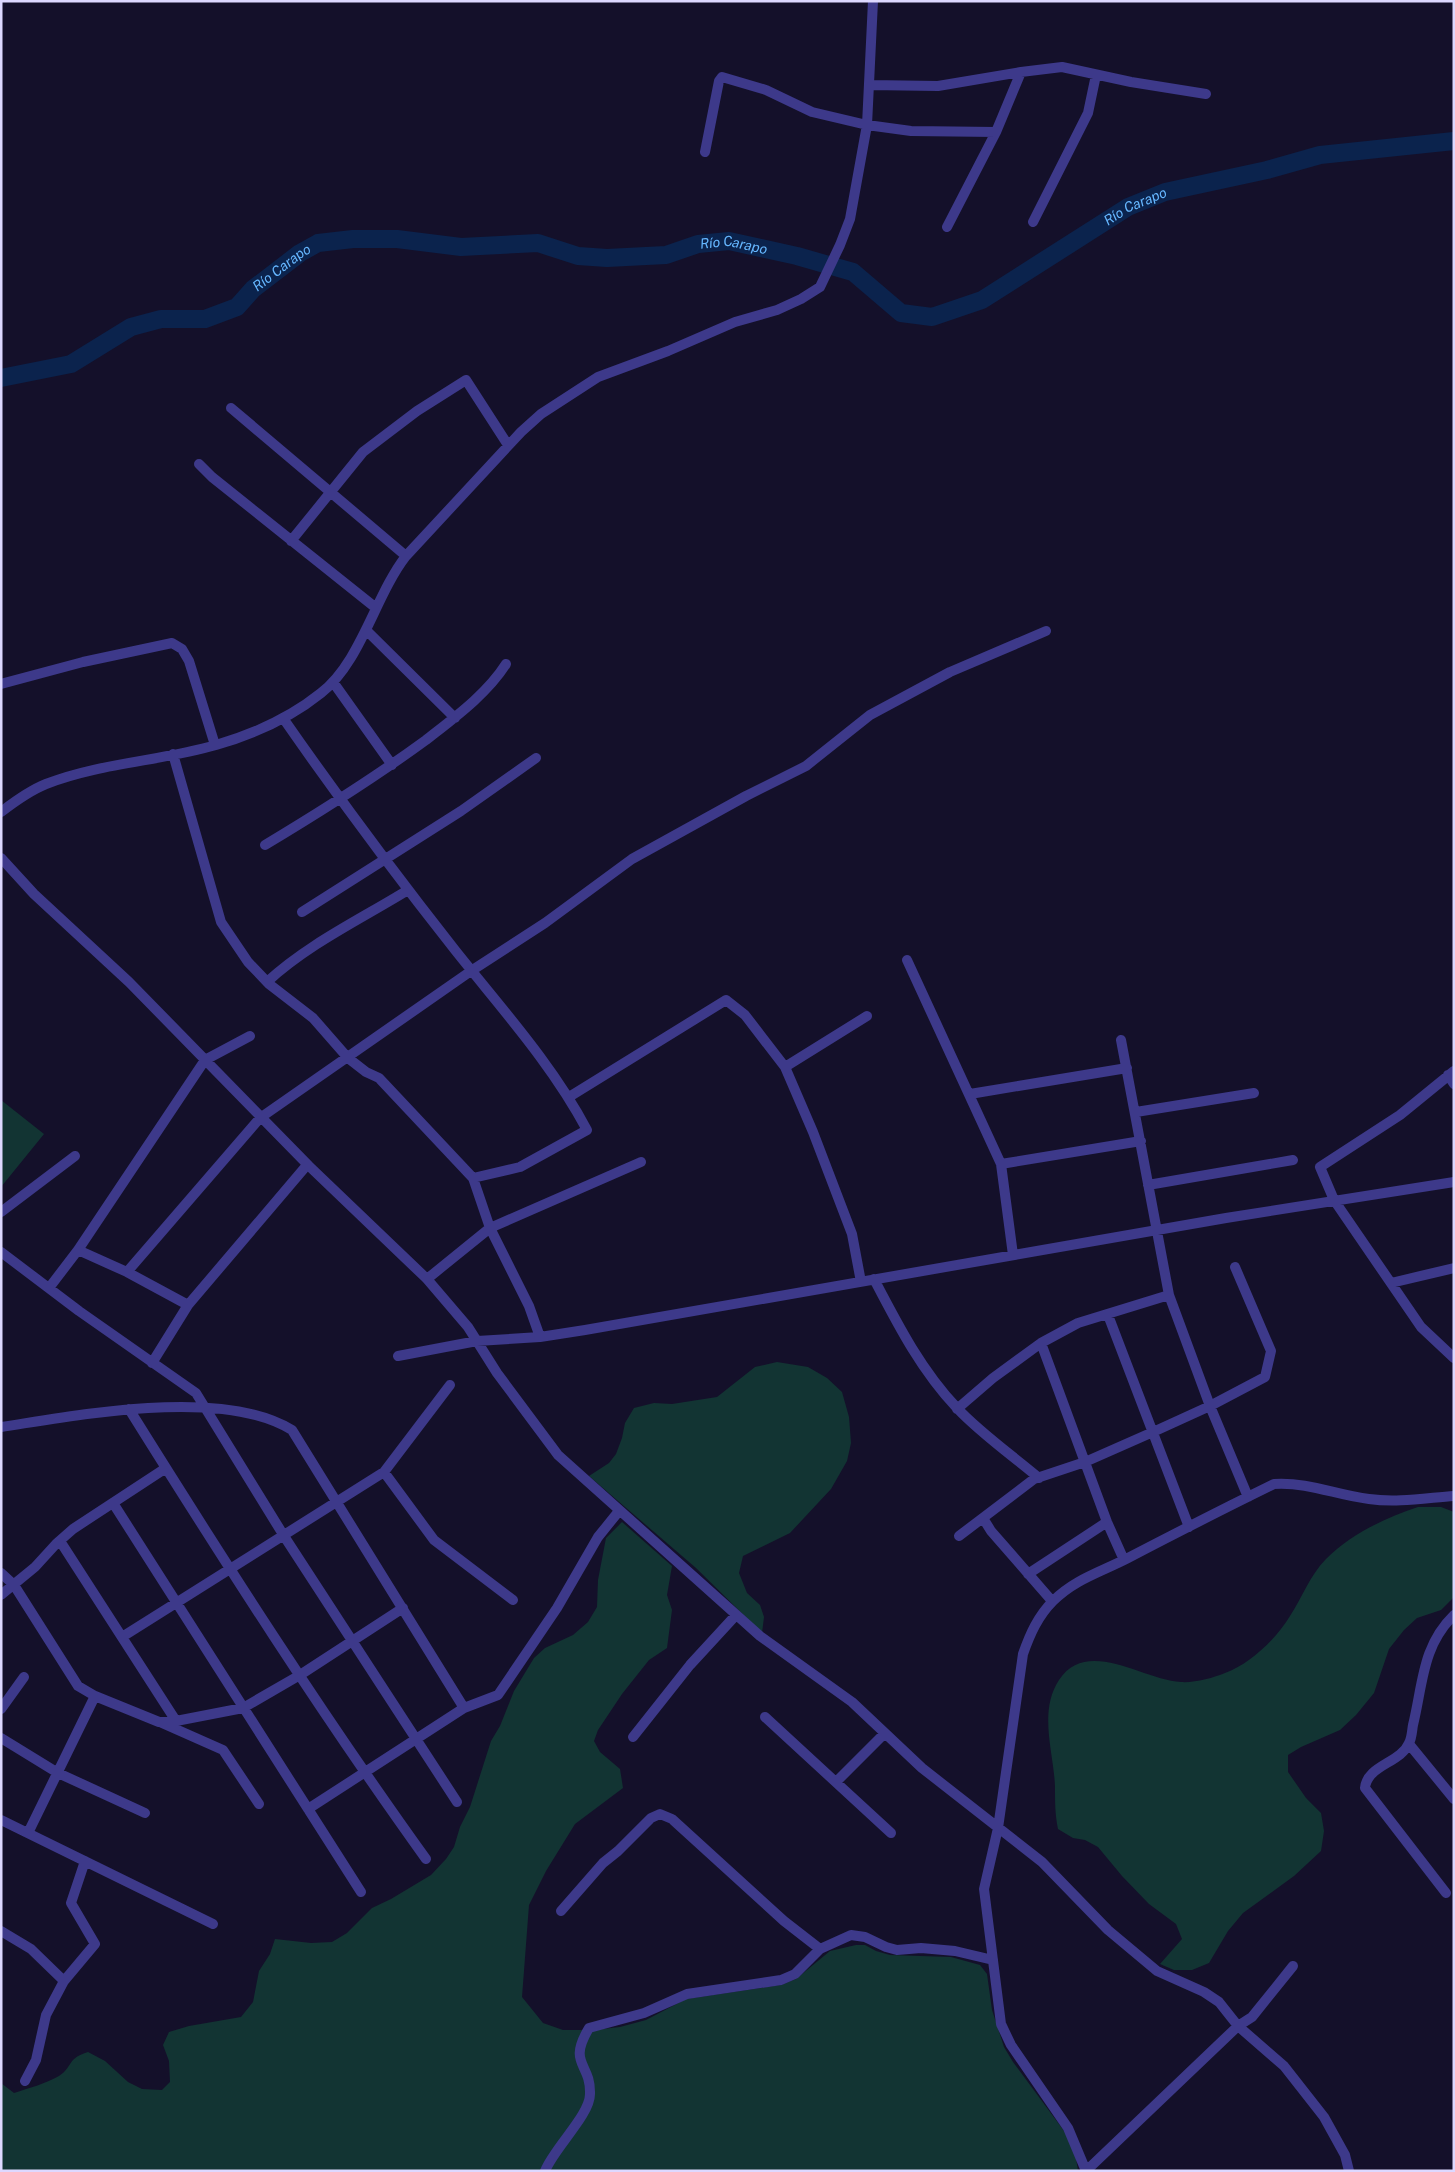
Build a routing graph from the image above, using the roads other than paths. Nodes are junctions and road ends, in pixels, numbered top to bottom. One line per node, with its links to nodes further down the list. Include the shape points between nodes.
1 (873, 1): 4 (street)
2 (1021, 72): 3 (street, via 1062,68); 4 (street, via 938,86); 7 (street)
3 (1096, 75): 5 (street); 9 (street, via 1088,113)
4 (869, 85): 6 (street)
5 (1206, 94)
6 (867, 125): 7 (street, via 911,131); 8 (street, via 812,112 766,90 722,77); 12 (street, via 850,219 820,287 777,310 735,322 598,376 541,414)
7 (996, 132): 10 (street)
8 (706, 152)
9 (1033, 222)
10 (947, 227)
11 (231, 408): 14 (street)
12 (508, 445): 14 (street, via 466,380 417,411 363,452); 16 (street)
13 (199, 464): 15 (street)
14 (331, 491): 15 (street); 16 (street)
15 (292, 541): 17 (street)
16 (406, 556): 17 (street)
17 (376, 608): 18 (street)
18 (366, 630): 21 (street); 24 (street)
19 (1046, 631): 37 (street, via 950,672 870,715 806,766 632,858 545,923)
20 (506, 664): 24 (street, via 498,676)
21 (333, 682): 23 (street); 28 (street)
22 (1, 684): 25 (street, via 172,643 182,649 189,661)
23 (283, 718): 25 (street, via 260,730); 29 (street)
24 (454, 718): 28 (street)
25 (215, 745): 26 (street)
26 (173, 754): 30 (street, via 45,784); 38 (street, via 221,922 248,962)
27 (536, 758): 33 (street, via 461,811)
28 (392, 765): 29 (street)
29 (340, 800): 31 (street); 33 (street)
30 (2, 810)
31 (265, 845)
32 (1, 858): 43 (street)
33 (384, 859): 34 (street); 35 (street)
34 (408, 890): 37 (street); 38 (street, via 281,969)
35 (302, 912)
36 (907, 960): 48 (street)
37 (472, 971): 42 (street); 49 (street)
38 (267, 982): 42 (street, via 313,1018)
39 (867, 1016): 44 (street)
40 (250, 1036): 43 (street)
41 (1121, 1040): 45 (street)
42 (348, 1058): 51 (street); 58 (street, via 379,1078)
43 (205, 1060): 51 (street); 65 (street)
44 (785, 1067): 49 (street, via 746,1015 726,1000); 73 (street, via 852,1234)
45 (1127, 1068): 48 (street); 50 (street)
46 (1452, 1077): 61 (street, via 1320,1167)
47 (1254, 1093): 50 (street)
48 (970, 1094): 57 (street)
49 (569, 1097): 58 (street, via 587,1130 520,1167)
50 (1136, 1112): 52 (street)
51 (260, 1118): 56 (street); 70 (street)
52 (1141, 1141): 57 (street); 60 (street)
53 (75, 1156): 62 (street)
54 (1292, 1160): 60 (street)
55 (641, 1162): 63 (street)
56 (307, 1164): 71 (street); 77 (street)
57 (1001, 1164): 67 (street)
58 (473, 1178): 63 (street)
59 (1454, 1182): 61 (street)
60 (1148, 1185): 64 (street)
61 (1334, 1200): 64 (street); 74 (street)
62 (1, 1212)
63 (490, 1228): 71 (street); 79 (street, via 529,1306)
64 (1157, 1230): 67 (street); 76 (street)
65 (78, 1250): 70 (street); 75 (street)
66 (1, 1252): 75 (street)
67 (1013, 1255): 72 (street)
68 (1235, 1267): 87 (street, via 1271,1351 1265,1376)
69 (1454, 1268): 74 (street)
70 (126, 1272): 77 (street)
71 (427, 1279): 80 (street)
72 (874, 1279): 73 (street); 90 (street, via 910,1348)
73 (861, 1282): 79 (street)
74 (1391, 1283): 82 (street, via 1421,1327)
75 (49, 1288): 85 (street)
76 (1169, 1295): 78 (street); 87 (street)
77 (188, 1306): 85 (street)
78 (1108, 1315): 81 (street, via 1078,1323); 92 (street)
79 (540, 1337): 80 (street)
80 (477, 1341): 83 (street); 101 (street, via 558,1455)
81 (1041, 1343): 90 (street); 93 (street)
82 (1450, 1349): 84 (street)
83 (398, 1356)
84 (1454, 1358)
85 (152, 1363): 89 (street, via 196,1393)
86 (450, 1385): 95 (street)
87 (1210, 1406): 92 (street); 97 (street)
88 (129, 1408): 89 (street); 91 (street); 94 (street)
89 (204, 1408): 99 (street, via 252,1413 278,1421 292,1430); 105 (street)
90 (957, 1409): 96 (street)
91 (1, 1427)
92 (1153, 1432): 93 (street); 104 (street)
93 (1085, 1462): 96 (street); 103 (street)
94 (166, 1468): 100 (street); 109 (street)
95 (384, 1472): 99 (street); 114 (street, via 434,1540)
96 (1039, 1478): 102 (street)
97 (1248, 1496): 98 (street, via 1274,1484 1290,1483 1368,1499); 104 (street)
98 (1454, 1496)
99 (336, 1502): 105 (street); 117 (street)
100 (113, 1503): 107 (street); 116 (street)
101 (619, 1511): 118 (street); 126 (street, via 598,1537 557,1608 498,1695)
102 (983, 1518): 106 (street); 111 (street)
103 (1107, 1522): 108 (street); 111 (street)
104 (1189, 1527): 108 (street)
105 (284, 1536): 109 (street); 121 (street)
106 (959, 1536)
107 (60, 1541): 112 (street); 120 (street)
108 (1124, 1560): 115 (street, via 1075,1582)
109 (229, 1570): 116 (street); 122 (street)
110 (1, 1573): 112 (street)
111 (1028, 1574): 115 (street)
112 (14, 1585): 113 (street); 124 (street, via 78,1686)
113 (1, 1595)
114 (512, 1600)
115 (1052, 1601): 145 (street, via 1031,1632 1023,1654)
116 (177, 1603): 120 (street); 125 (street)
117 (403, 1608): 121 (street); 126 (street)
118 (736, 1615): 131 (street, via 852,1702); 132 (street, via 690,1665)
119 (1454, 1615): 135 (street, via 1436,1634 1428,1656)
120 (122, 1638): 129 (street)
121 (353, 1640): 122 (street); 134 (street)
122 (300, 1675): 125 (street); 137 (street)
123 (24, 1677): 127 (street)
124 (95, 1696): 130 (street); 136 (street)
125 (243, 1708): 129 (street); 142 (street)
126 (464, 1708): 134 (street)
127 (1, 1709)
128 (765, 1717): 138 (street)
129 (176, 1721): 130 (street)
130 (160, 1722): 141 (street, via 223,1750)
131 (885, 1733): 138 (street); 145 (street, via 922,1768)
132 (633, 1737)
133 (1, 1738): 136 (street)
134 (418, 1739): 137 (street); 140 (street)
135 (1409, 1744): 139 (street); 151 (street, via 1369,1776 1365,1788)
136 (58, 1773): 143 (street); 146 (street)
137 (365, 1774): 142 (street); 148 (street)
138 (836, 1782): 147 (street)
139 (1454, 1799)
140 (457, 1802)
141 (259, 1804)
142 (308, 1809): 150 (street)
143 (145, 1813)
144 (1, 1820): 146 (street)
145 (998, 1828): 156 (street, via 984,1889); 159 (street, via 1042,1862 1108,1930 1157,1971 1219,2002)
146 (28, 1833): 149 (street)
147 (892, 1833)
148 (426, 1859)
149 (85, 1861): 153 (street); 158 (street, via 71,1903 95,1944)
150 (361, 1892)
151 (1446, 1893)
152 (561, 1911): 155 (street, via 603,1863 651,1818 660,1814 672,1819 784,1921)
153 (214, 1924)
154 (1, 1931): 158 (street, via 31,1949)
155 (820, 1949): 156 (street, via 851,1935 897,1950 955,1951); 161 (street, via 795,1974 781,1980 687,1994 644,2013 589,2028 578,2055 589,2080 591,2095 587,2108 551,2157)
156 (992, 1960): 162 (street, via 1001,2024 1011,2045 1068,2128)
157 (1293, 1966): 159 (street, via 1252,2017)
158 (64, 1980): 160 (street, via 46,2015 36,2060)
159 (1238, 2026): 162 (street); 163 (street, via 1284,2066 1324,2117 1345,2155)
160 (25, 2081)
161 (545, 2171)
162 (1086, 2171)
163 (1349, 2171)

